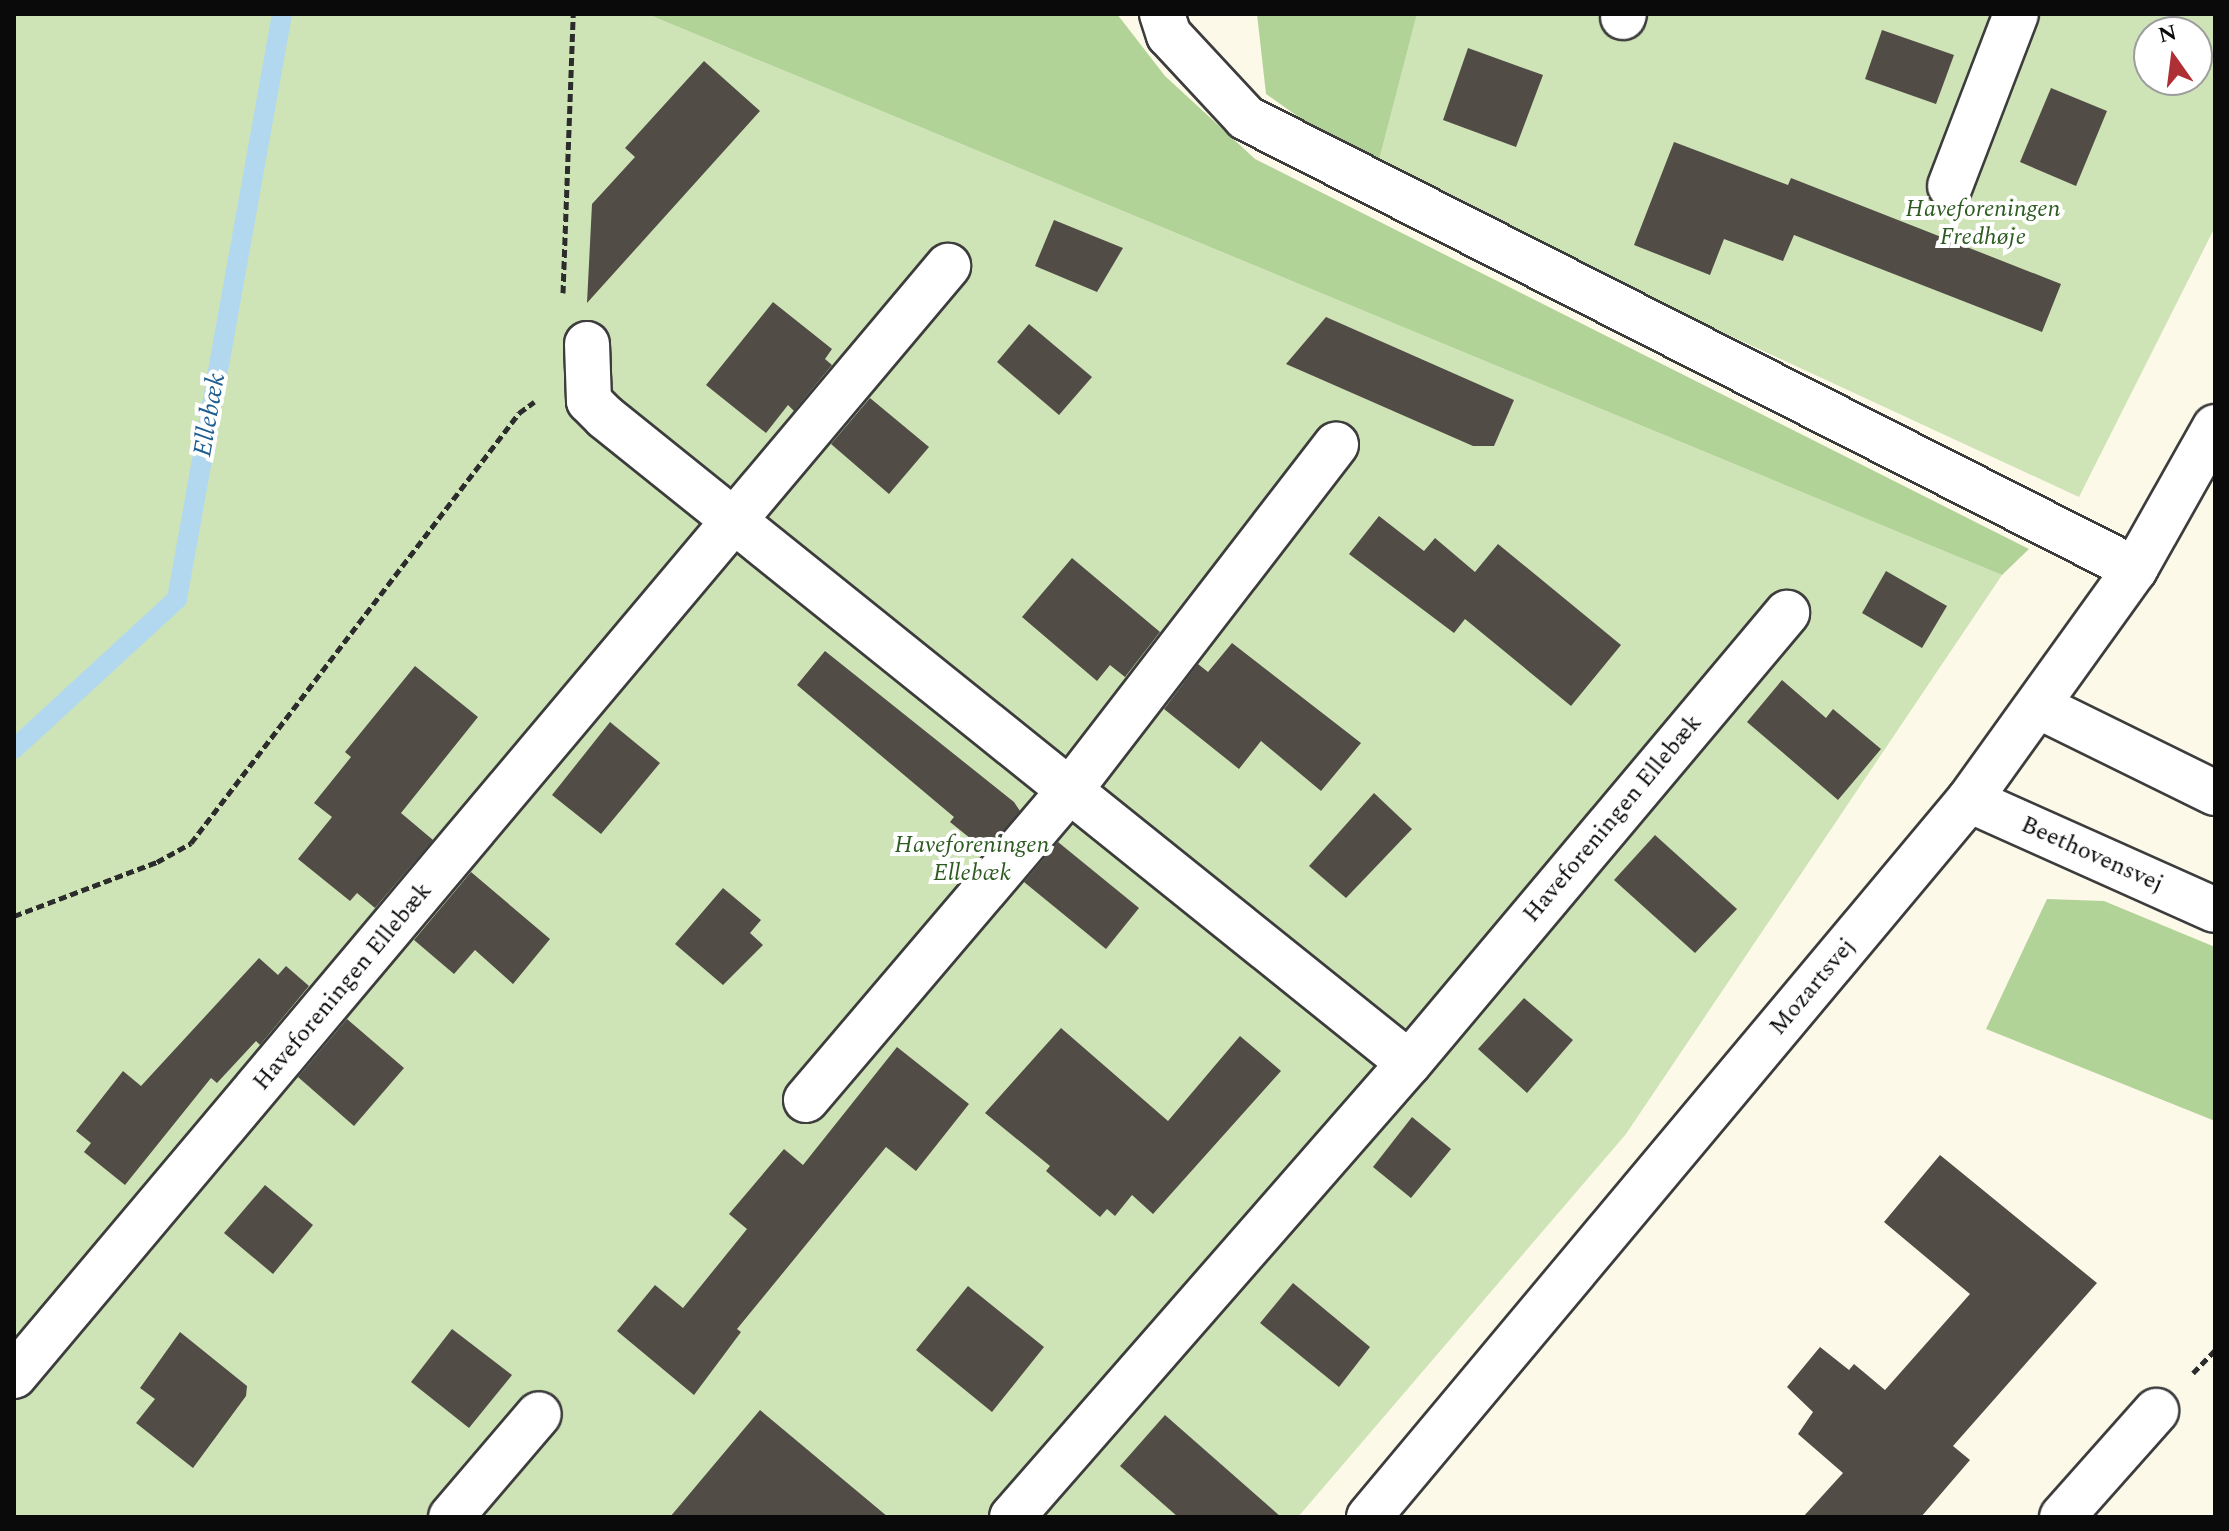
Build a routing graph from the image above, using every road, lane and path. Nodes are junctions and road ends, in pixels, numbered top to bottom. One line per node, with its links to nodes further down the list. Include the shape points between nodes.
1 (573, 14): 6 (path)
2 (1162, 14): 14 (street, via 1169,35 1246,118)
3 (2016, 14): 4 (street)
4 (1950, 186)
5 (948, 266): 13 (street, Haveforeningen Ellebæk)
6 (560, 306)
7 (587, 344): 9 (street)
8 (538, 388): 10 (path)
9 (589, 401): 10 (path, via 563,396); 13 (street)
10 (534, 402): 21 (path, via 519,413 191,843 157,862)
11 (2215, 427): 14 (street, Mozartsvej)
12 (1336, 444): 17 (street)
13 (733, 525): 17 (street); 24 (street, Haveforeningen Ellebæk)
14 (2135, 569): 16 (street, Mozartsvej)
15 (1787, 613): 22 (street, Haveforeningen Ellebæk)
16 (2040, 707): 18 (street); 19 (street, Mozartsvej)
17 (1070, 790): 22 (street); 23 (street)
18 (2215, 793)
19 (1969, 800): 20 (street, Beethovensvej); 29 (street, Mozartsvej)
20 (2215, 910)
21 (14, 916)
22 (1409, 1063): 28 (street, Haveforeningen Ellebæk)
23 (806, 1100)
24 (14, 1376)
25 (2156, 1411): 30 (street)
26 (539, 1414): 27 (street)
27 (451, 1517)
28 (1012, 1517)
29 (1369, 1517)
30 (2062, 1517)

